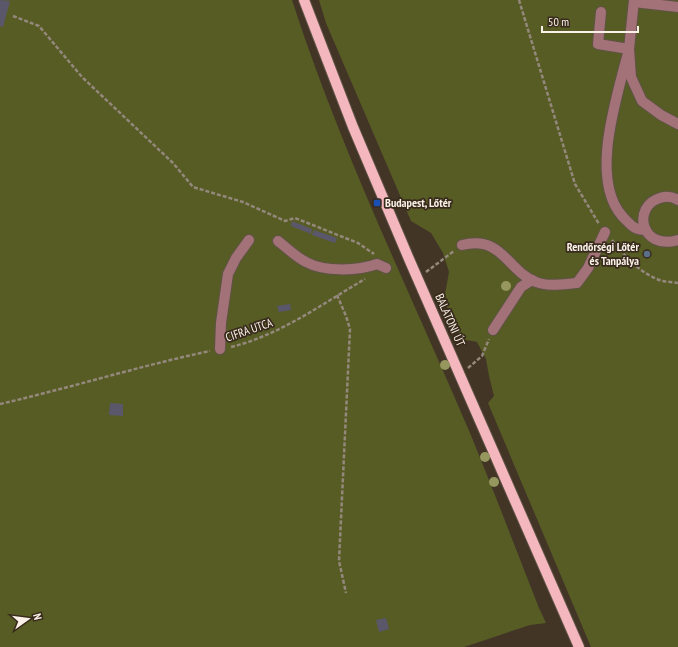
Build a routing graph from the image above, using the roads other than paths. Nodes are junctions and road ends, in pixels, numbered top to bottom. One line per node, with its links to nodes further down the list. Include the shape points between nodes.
1 (304, 0): 18 (main road, BALATONI ÚT, via 348,114 417,278)
2 (634, 1): 3 (lane); 5 (lane)
3 (673, 4)
4 (601, 12): 5 (lane, via 598,44)
5 (629, 49): 6 (lane, via 631,77 642,101); 8 (lane, via 606,150 607,180 620,214 637,230)
6 (678, 124)
7 (678, 200): 8 (lane, via 665,196 655,199 647,206 643,216)
8 (646, 230): 11 (lane, via 658,241 668,243)
9 (605, 232): 15 (lane, via 588,268 577,283 555,285)
10 (249, 240): 17 (lane, via 228,274)
11 (678, 240)
12 (278, 241): 14 (lane, via 306,262 323,269)
13 (462, 245): 15 (lane, via 476,243 499,250 521,273)
14 (382, 266)
15 (532, 280): 16 (lane, via 521,287)
16 (493, 330)
17 (220, 349)
18 (579, 647)

